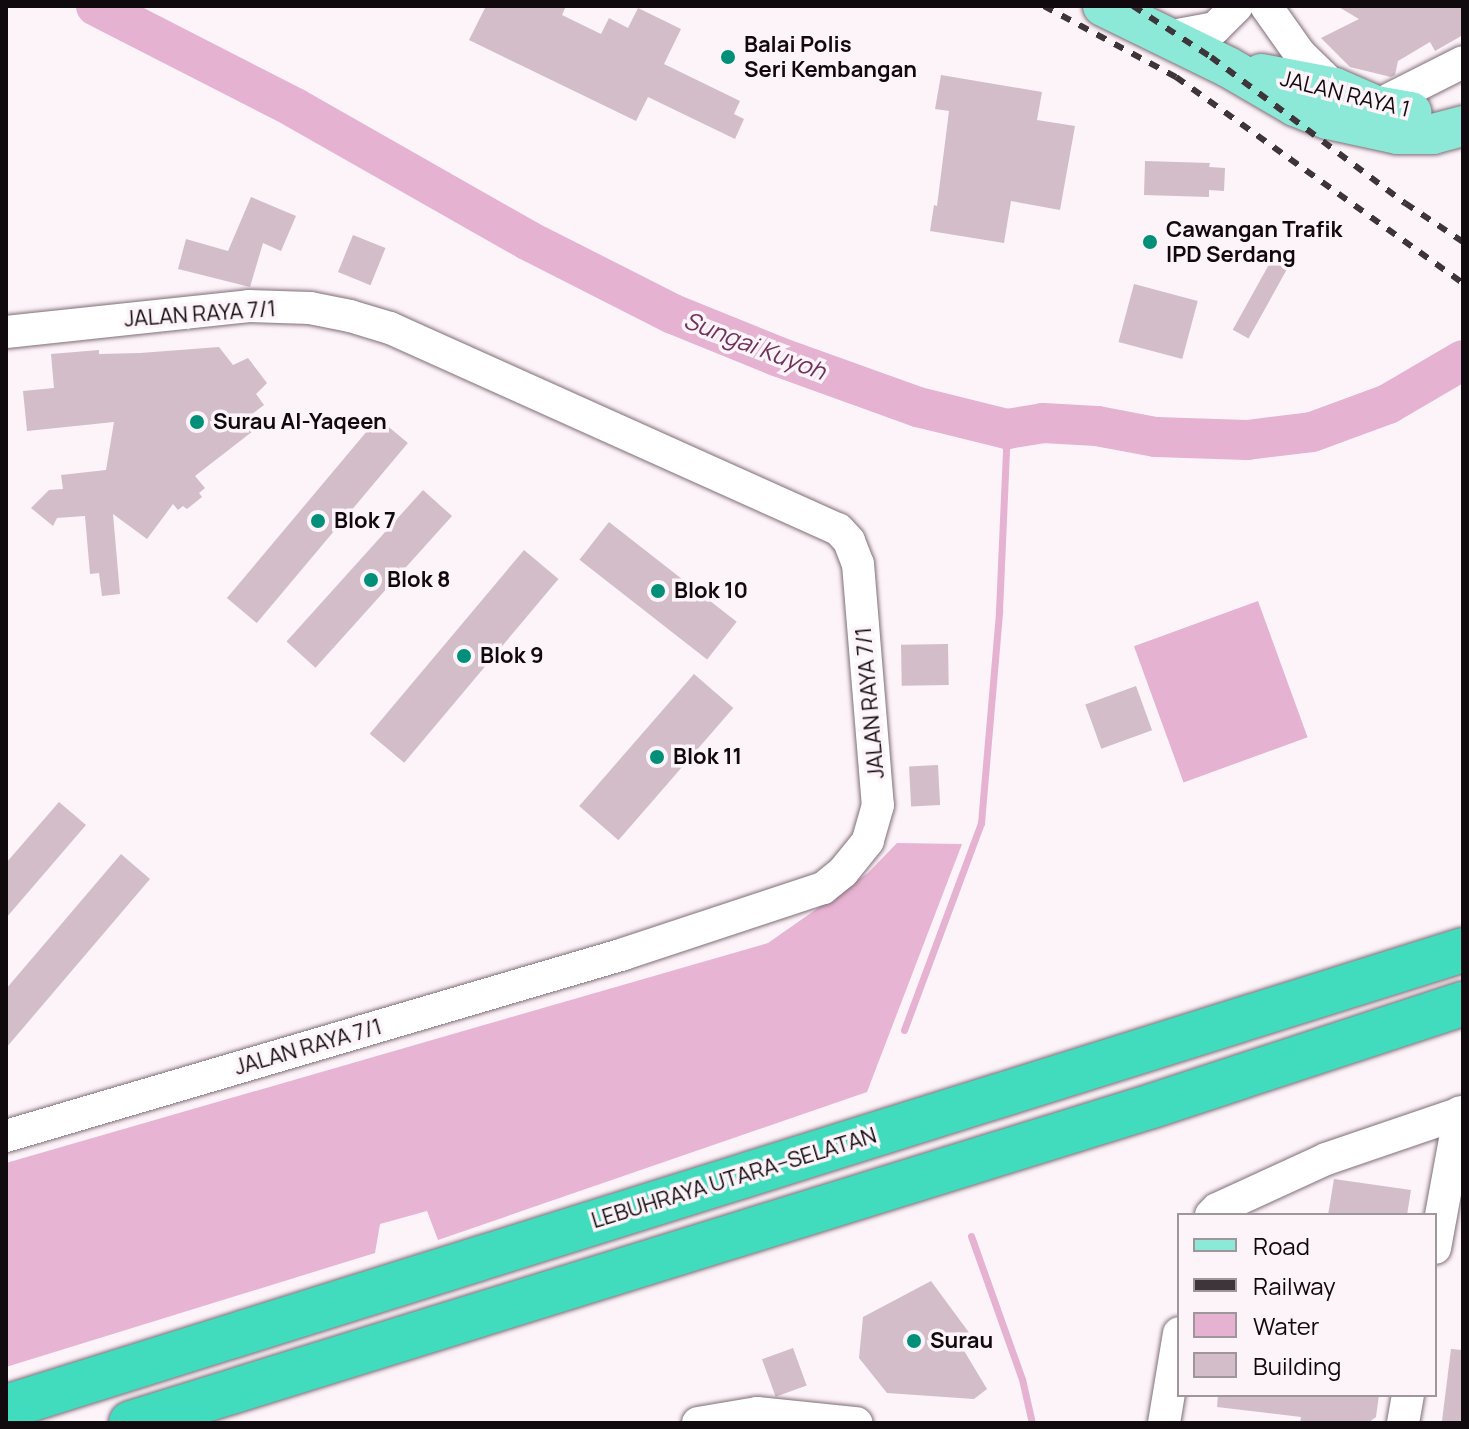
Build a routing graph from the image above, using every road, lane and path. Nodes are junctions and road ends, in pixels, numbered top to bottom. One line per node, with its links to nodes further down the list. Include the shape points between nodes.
1 (1103, 6): 4 (main road, JALAN RAYA 1)
2 (1237, 6): 4 (street, via 1215,28)
3 (1266, 6): 7 (street, via 1300,54)
4 (1167, 37): 6 (main road, JALAN RAYA 1)
5 (1463, 62): 8 (street)
6 (1228, 67): 7 (main road, JALAN RAYA 1); 10 (main road, JALAN RAYA 1, via 1295,106 1371,131 1433,134)
7 (1335, 88): 8 (main road, JALAN RAYA 1)
8 (1376, 106): 9 (main road, JALAN RAYA 1, via 1425,113)
9 (1463, 107)
10 (1463, 126)
11 (6, 332): 15 (street, JALAN RAYA 7/1, via 249,306 310,308 350,316 404,334 838,529 858,564 878,805 868,841 823,888 624,954)
12 (1463, 950): 20 (highway, LEBUHRAYA UTARA–SELATAN)
13 (1463, 1004): 22 (highway)
14 (1462, 1112): 16 (street, via 1326,1159); 17 (street)
15 (6, 1136)
16 (1214, 1212)
17 (1437, 1238)
18 (1177, 1345): 24 (street)
19 (1408, 1397): 25 (street)
20 (6, 1407)
21 (709, 1421): 23 (street, via 757,1413)
22 (131, 1423)
23 (856, 1423)
24 (1164, 1423)
25 (1403, 1423)

